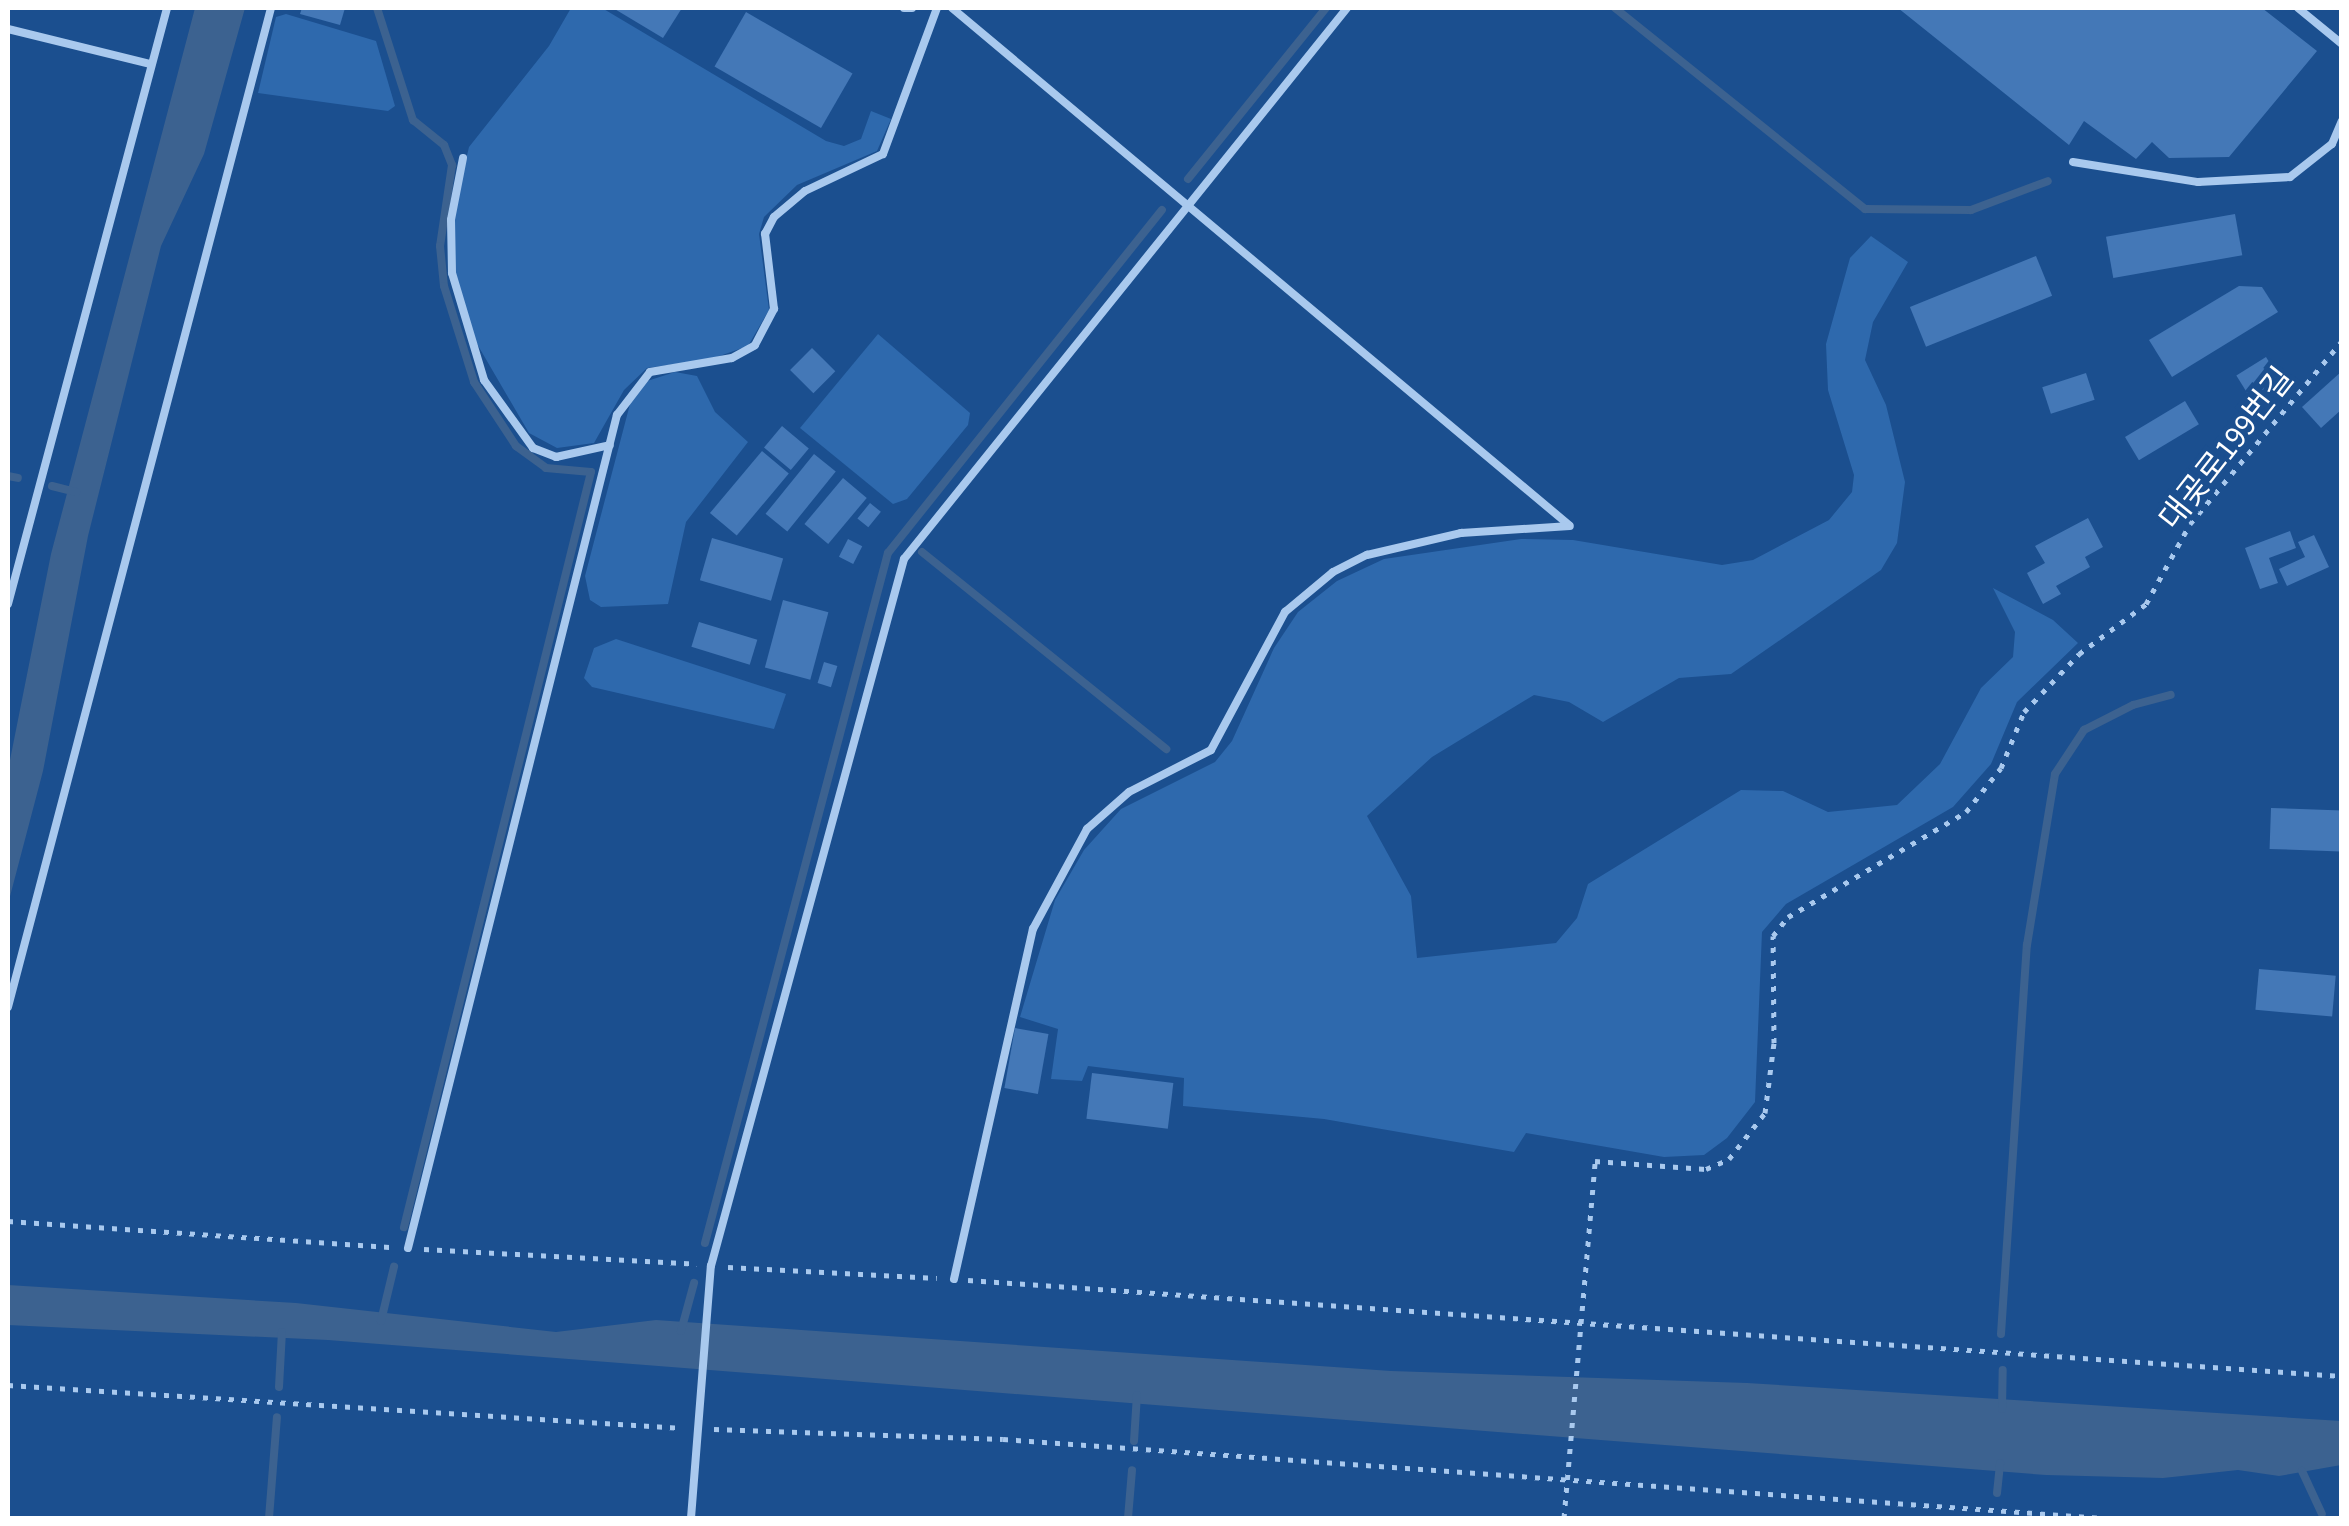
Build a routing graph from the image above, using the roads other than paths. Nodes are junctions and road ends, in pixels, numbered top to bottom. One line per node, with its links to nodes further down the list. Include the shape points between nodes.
1 (167, 8): 11 (lane)
2 (271, 8): 18 (lane)
3 (904, 8): 4 (lane)
4 (912, 8)
5 (937, 8): 16 (lane, via 883,154 804,191 774,217 765,250 774,309 755,345 732,358 640,379 618,415)
6 (952, 8): 15 (lane)
7 (1347, 8): 15 (lane)
8 (2298, 8): 10 (lane)
9 (8, 28): 11 (lane)
10 (2342, 44)
11 (152, 64): 17 (lane)
12 (2342, 121): 14 (lane, via 2332,144 2290,176 2198,182)
13 (463, 158): 16 (lane, via 451,220 452,273 484,380 534,448 556,457)
14 (2073, 162)
15 (1188, 205): 20 (lane, via 1570,526 1461,533 1367,555 1333,572 1285,612 1211,750 1129,792 1087,829 1032,929); 21 (lane, via 904,560 711,1266)
16 (610, 445): 19 (lane)
17 (8, 604)
18 (8, 1007)
19 (408, 1248)
20 (954, 1279)
21 (691, 1518)

